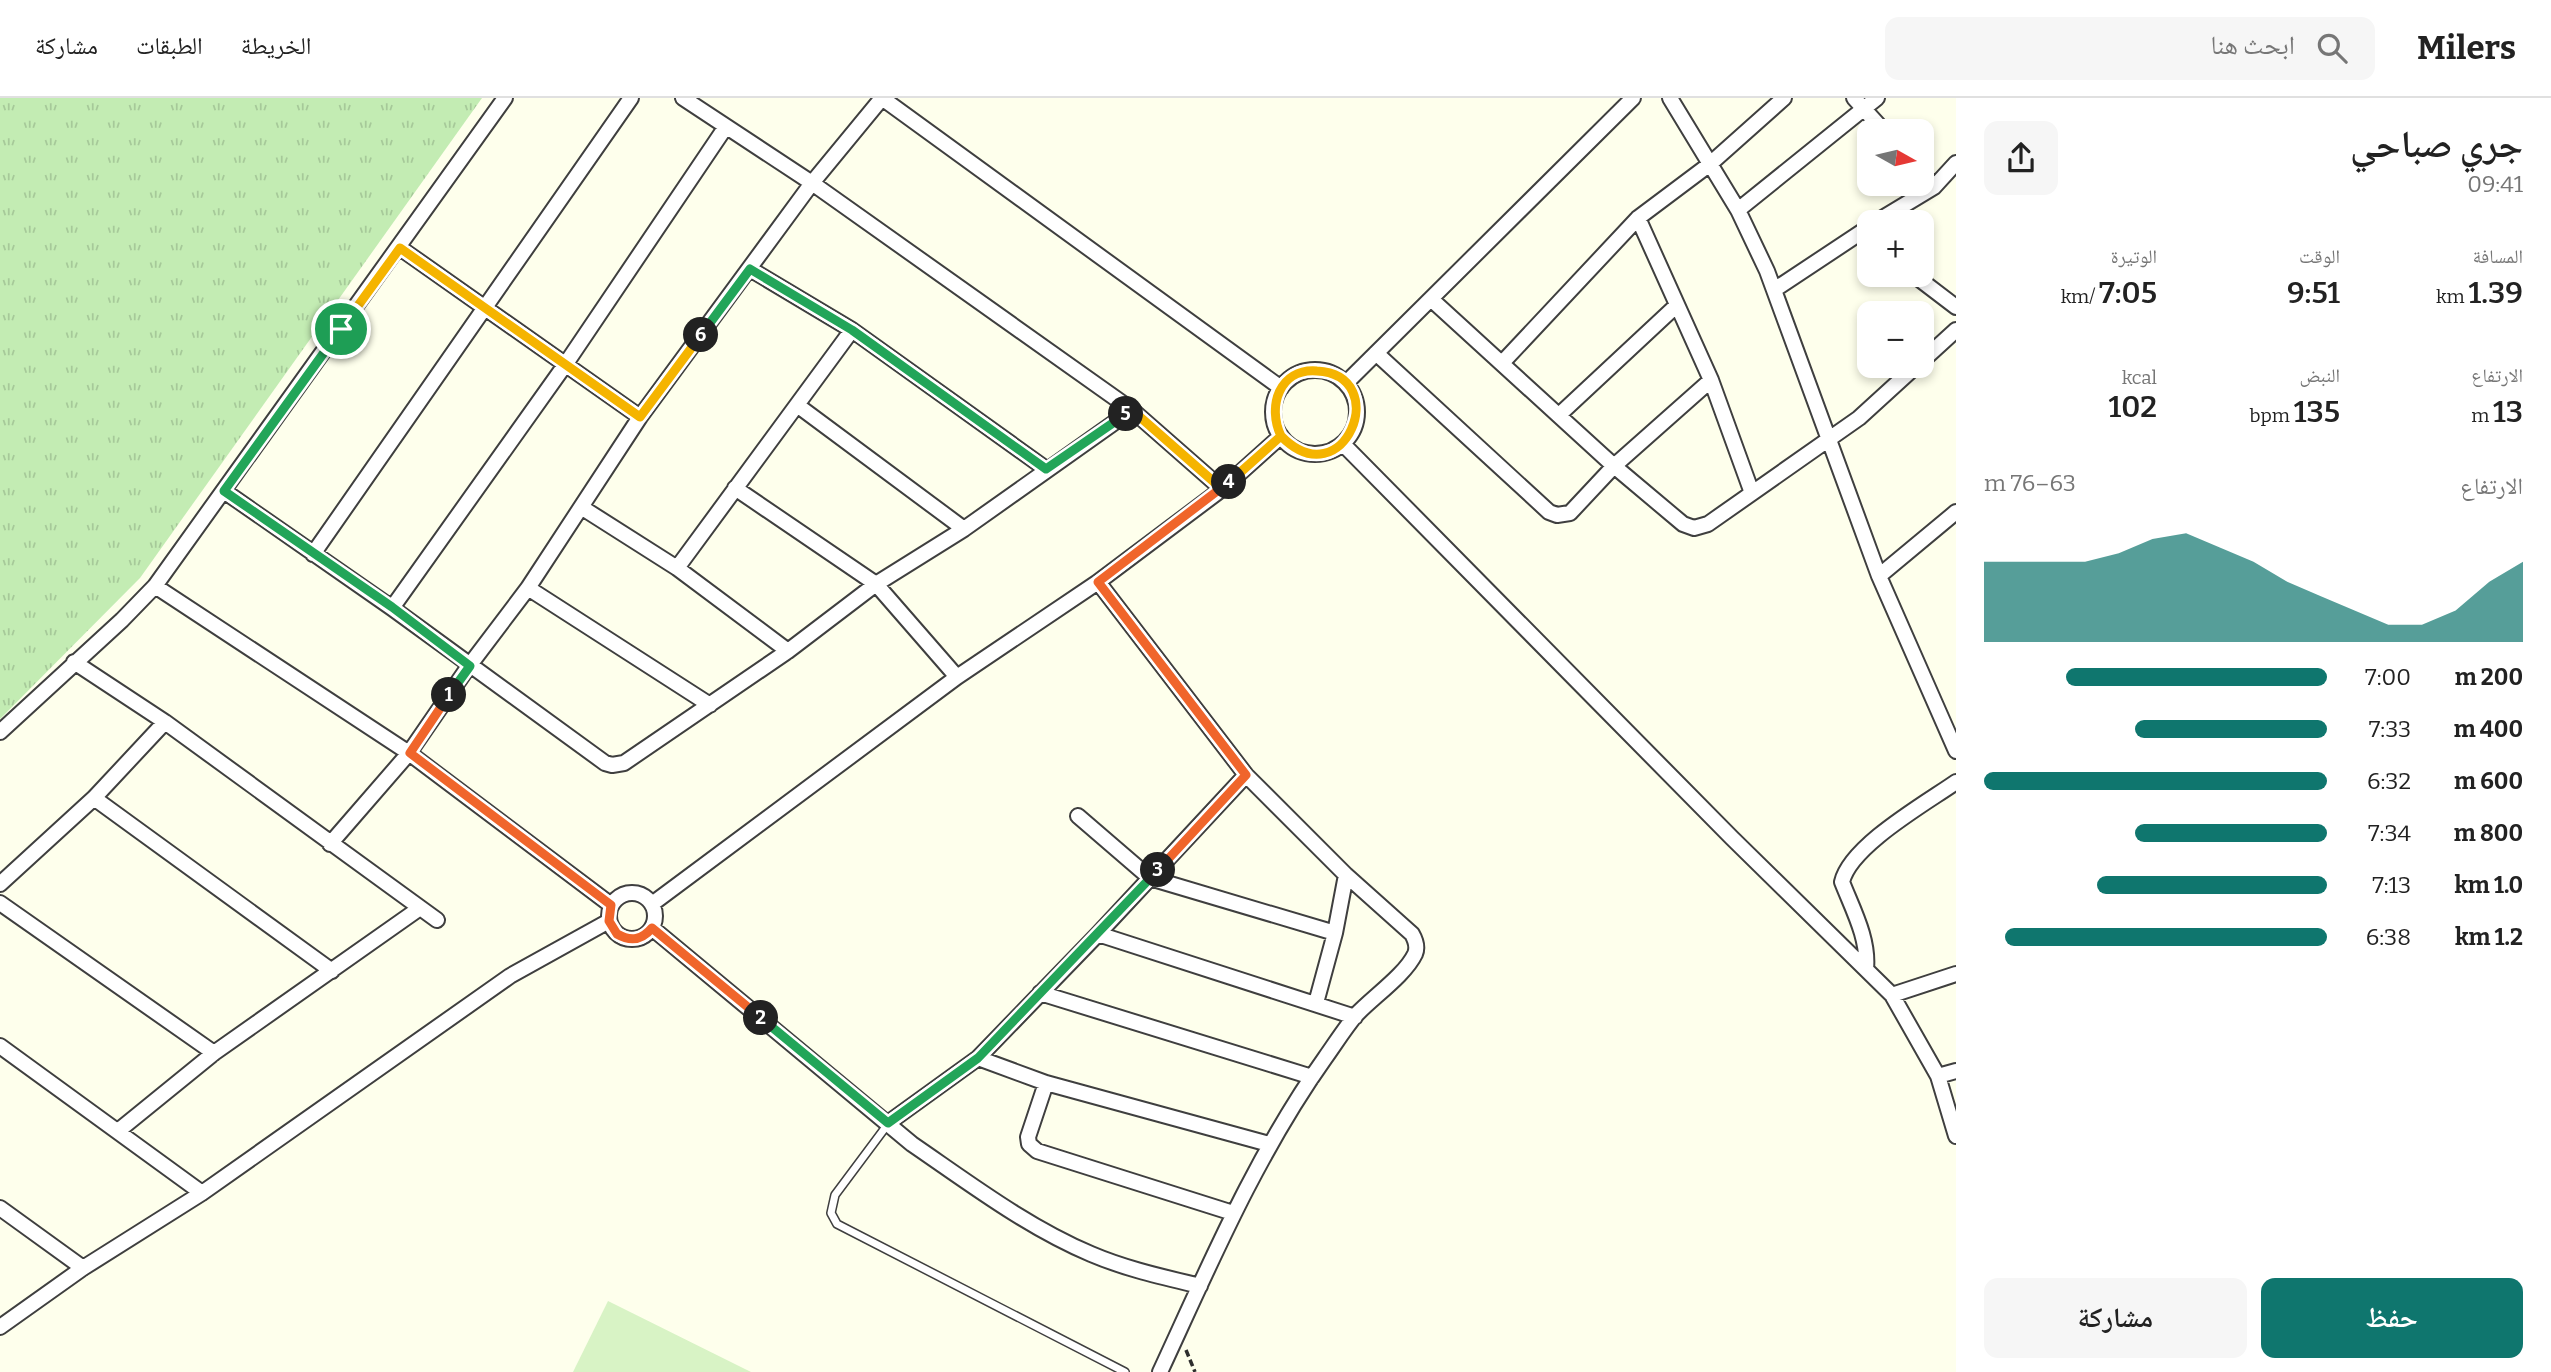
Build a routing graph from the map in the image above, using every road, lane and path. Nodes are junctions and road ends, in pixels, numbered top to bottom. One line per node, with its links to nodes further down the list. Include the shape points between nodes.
1 (505, 98): 21 (street)
2 (631, 98): 28 (street)
3 (683, 98): 11 (street)
4 (1633, 98): 25 (street)
5 (1670, 98): 13 (street)
6 (1784, 98): 13 (street)
7 (1854, 98): 9 (street)
8 (1877, 98): 9 (street)
9 (1865, 110): 10 (street); 17 (street)
10 (1873, 119)
11 (725, 128): 14 (street); 34 (street)
12 (1956, 163): 15 (street)
13 (1710, 164): 17 (street); 19 (street)
14 (812, 183): 22 (street); 38 (street, via 882,98); 40 (street)
15 (1934, 187)
16 (1919, 196): 18 (street)
17 (1738, 210): 24 (street)
18 (1896, 210)
19 (1638, 218): 26 (street); 33 (street)
20 (1857, 239): 24 (street)
21 (400, 248): 28 (street); 50 (street)
22 (750, 269): 29 (street); 42 (street)
23 (1930, 287): 27 (street)
24 (1774, 290): 44 (street)
25 (1431, 299): 32 (street); 33 (street)
26 (1677, 305): 36 (street); 41 (street)
27 (1956, 307)
28 (484, 308): 34 (street); 55 (street)
29 (852, 330): 39 (street); 47 (street)
30 (1956, 330): 31 (street)
31 (1934, 350)
32 (1376, 354): 37 (street); 46 (street, via 1549,512 1570,513)
33 (1502, 363): 41 (street)
34 (565, 365): 42 (street); 62 (street)
35 (1903, 378): 44 (street)
36 (1711, 380): 46 (street); 51 (street)
37 (1346, 383): 38 (street, via 1313,370); 45 (street, via 1357,407 1356,421)
38 (1281, 388): 43 (street, via 1273,412)
39 (797, 405): 48 (street); 54 (street)
40 (1132, 410): 47 (street); 49 (street)
41 (1559, 415): 46 (street)
42 (640, 417): 52 (street)
43 (1281, 436): 45 (street, via 1304,453 1331,451); 49 (street)
44 (1829, 440): 51 (street); 57 (street)
45 (1343, 444): 89 (street)
46 (1614, 466): 51 (street, via 1694,528)
47 (1046, 469): 54 (street)
48 (735, 488): 56 (street); 59 (street)
49 (1222, 489): 58 (street)
50 (224, 491): 55 (street); 60 (street)
51 (1752, 493)
52 (581, 507): 56 (street); 61 (street)
53 (1955, 514): 57 (street)
54 (964, 529): 59 (street)
55 (313, 554): 62 (street)
56 (677, 568): 63 (street)
57 (1879, 576): 70 (street)
58 (1098, 582): 66 (street); 72 (street)
59 (876, 584): 63 (street); 66 (street)
60 (155, 586): 64 (street); 71 (street)
61 (528, 588): 65 (street); 67 (street)
62 (392, 607): 65 (street)
63 (788, 651): 67 (street)
64 (74, 662): 68 (street); 69 (street)
65 (470, 666): 67 (street, via 612,765 624,763); 71 (street)
66 (957, 677): 81 (street)
67 (710, 705)
68 (165, 722): 74 (street); 76 (street)
69 (0, 732)
70 (1956, 751)
71 (410, 753): 76 (street); 82 (street)
72 (1246, 775): 77 (street); 78 (street)
73 (1956, 782): 89 (street, via 1873,839 1844,874 1842,882 1865,941)
74 (94, 798): 79 (street); 90 (street)
75 (1078, 816): 78 (street)
76 (330, 844): 83 (street)
77 (1346, 875): 87 (street); 95 (street, via 1416,942 1410,962)
78 (1150, 878): 87 (street); 88 (street)
79 (0, 884)
80 (0, 903): 97 (street)
81 (652, 904): 82 (street, via 631,893); 86 (street)
82 (611, 905): 85 (street)
83 (420, 908): 84 (street); 90 (street)
84 (437, 920)
85 (609, 921): 86 (street, via 617,934 632,940); 107 (street, via 510,976)
86 (652, 928): 103 (street)
87 (1335, 933): 94 (street)
88 (1098, 934): 92 (street); 94 (street)
89 (1866, 970): 93 (street)
90 (332, 971): 97 (street)
91 (1956, 974): 93 (street)
92 (1040, 993): 98 (street); 101 (street)
93 (1892, 995): 100 (street)
94 (1317, 1003): 95 (street)
95 (1354, 1017): 101 (street)
96 (0, 1046): 104 (street)
97 (214, 1053): 104 (street)
98 (978, 1058): 102 (street); 103 (street)
99 (1956, 1071): 100 (street)
100 (1938, 1076): 105 (street)
101 (1312, 1077): 106 (street)
102 (1046, 1083): 106 (street); 109 (street, via 1028,1137 1037,1151)
103 (888, 1123): 111 (street, via 1039,1228 1120,1266); 113 (lane, via 835,1195 831,1213 838,1224)
104 (118, 1130): 107 (street)
105 (1956, 1136)
106 (1269, 1144): 109 (street)
107 (202, 1193): 110 (street)
108 (0, 1208): 110 (street)
109 (1233, 1213): 111 (street)
110 (83, 1268): 112 (street)
111 (1200, 1286): 114 (street)
112 (0, 1327)
113 (1125, 1372)
114 (1160, 1372)

